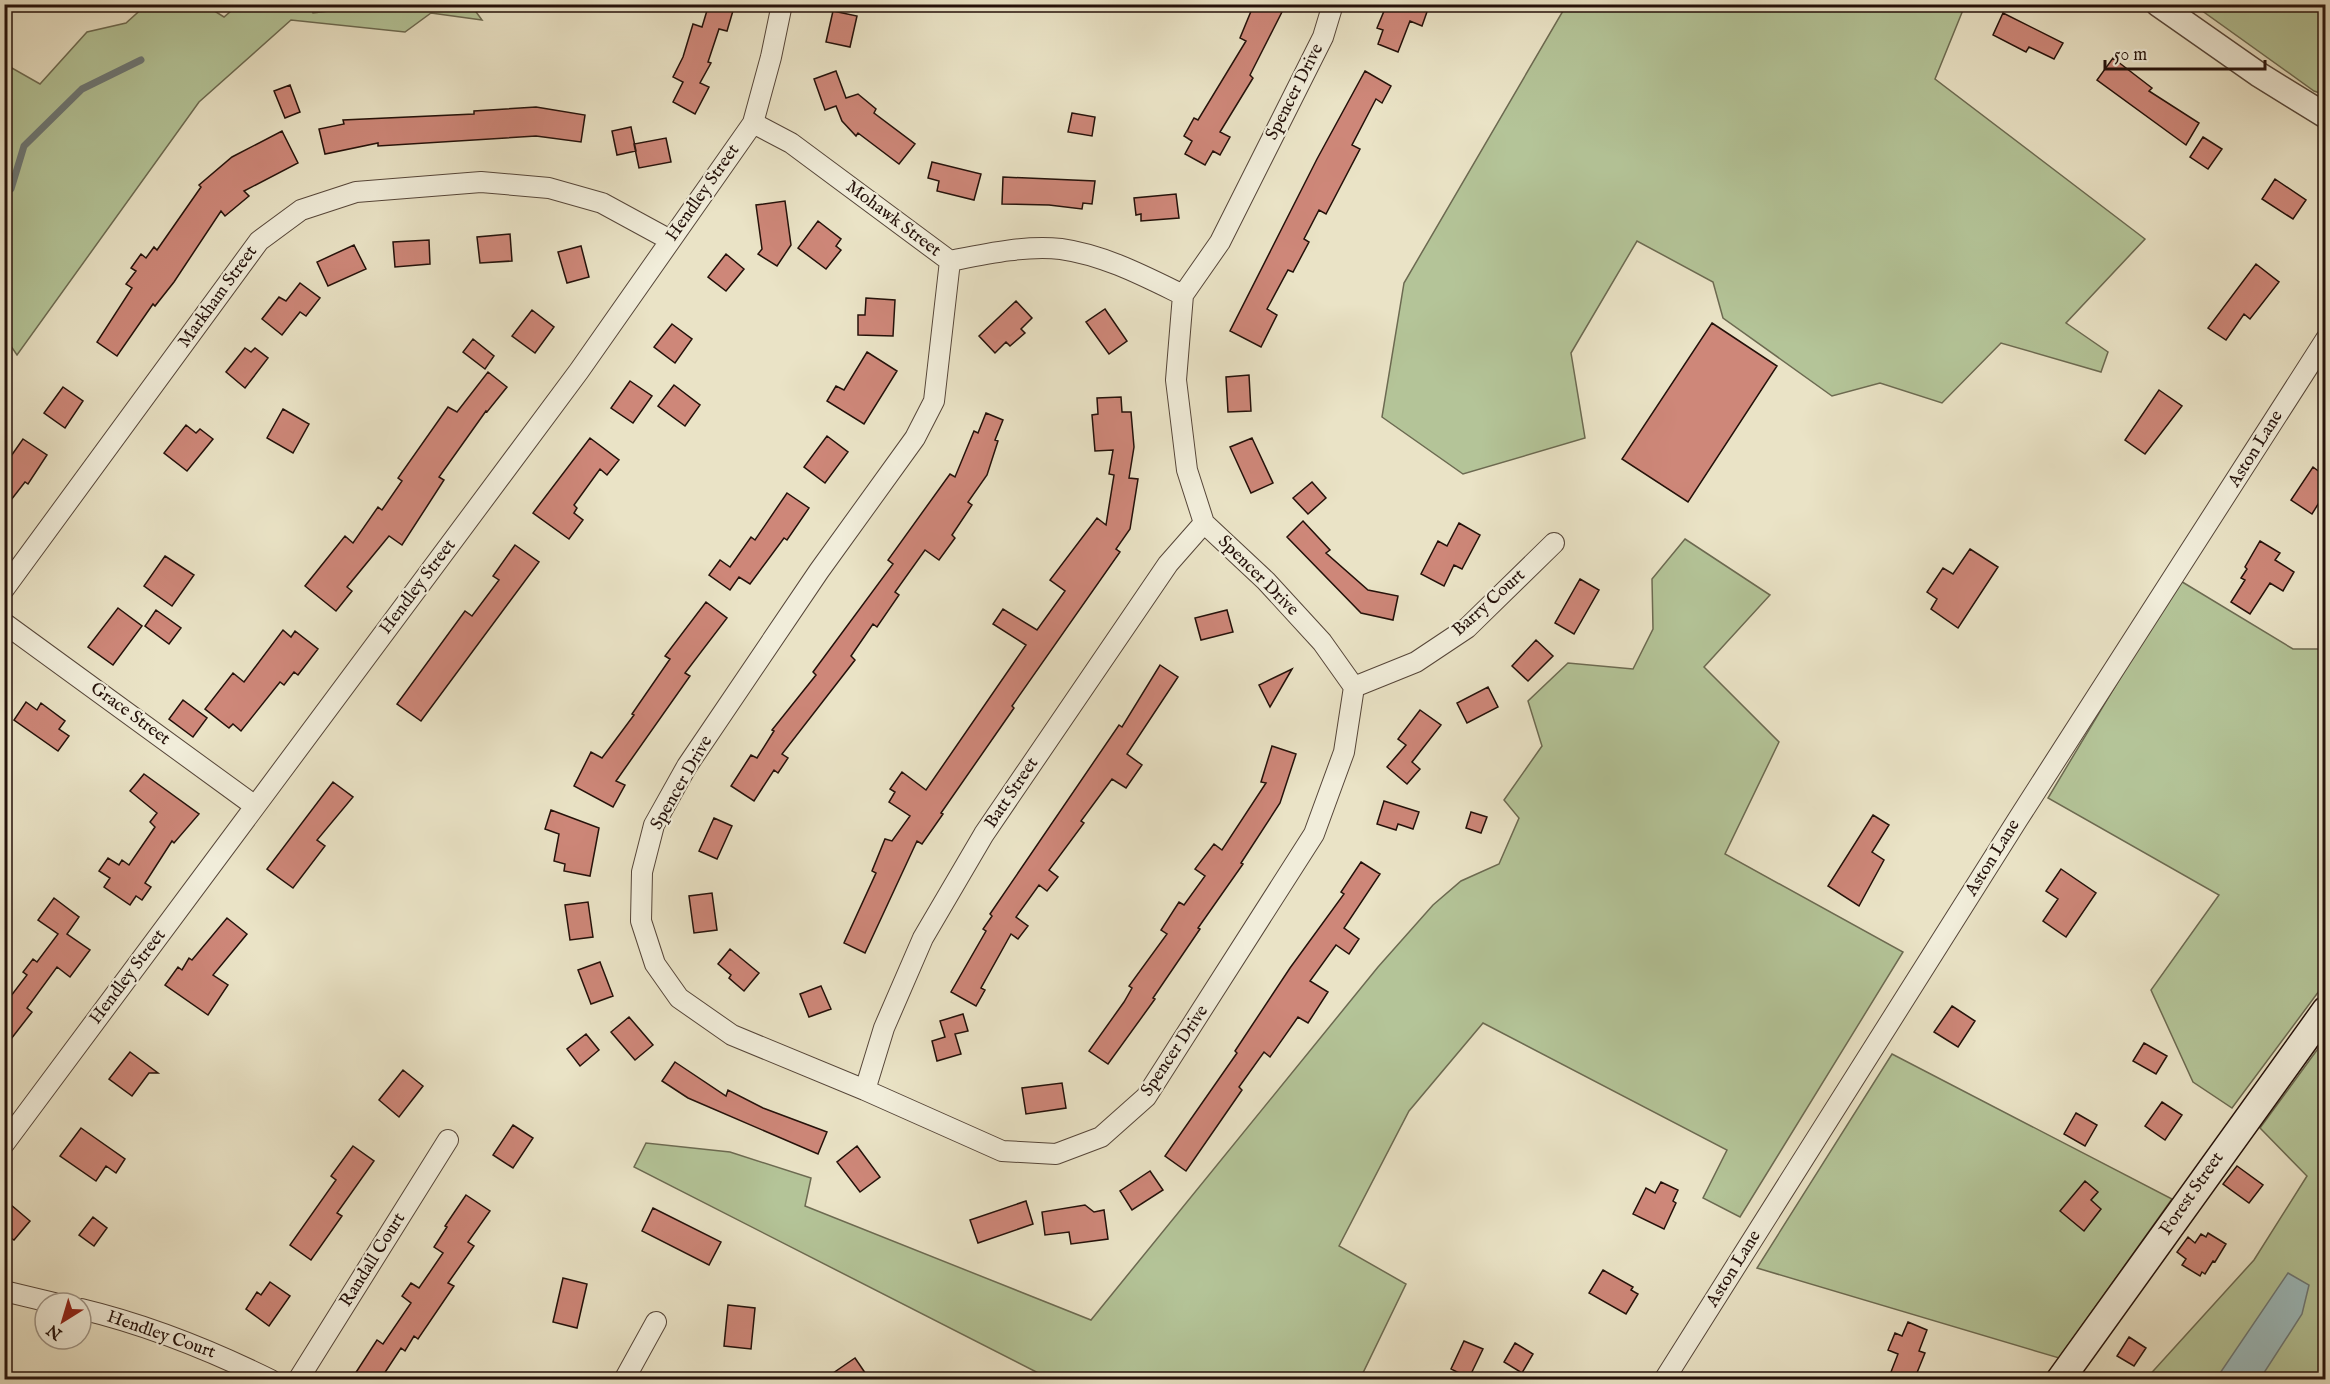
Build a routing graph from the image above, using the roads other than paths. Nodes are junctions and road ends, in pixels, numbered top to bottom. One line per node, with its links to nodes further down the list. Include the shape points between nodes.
1 (782, 4): 5 (street, Hendley Street)
2 (1334, 4): 8 (street, Spencer Drive, via 1323,37 1220,242)
3 (2158, 4): 4 (street)
4 (2325, 116)
5 (753, 123): 6 (street, Hendley Street); 7 (street, Mohawk Street, via 791,143)
6 (670, 240): 12 (street, Markham Street, via 602,203 549,188 492,183 356,192 301,210 259,241); 15 (street, Hendley Street, via 579,371)
7 (950, 261): 8 (street, Mohawk Street, via 998,251 1061,249 1124,266); 17 (street, Spencer Drive, via 934,401 915,438 687,766 654,825 642,872 641,921 655,964 679,998 732,1035)
8 (1183, 295): 10 (street, Spencer Drive, via 1176,380 1186,470)
9 (2325, 339): 27 (street, Aston Lane)
10 (1204, 523): 14 (street, Spencer Drive, via 1323,642); 17 (street, Batt Street, via 1168,564 984,834 923,938 884,1028)
11 (1554, 543): 14 (street, Barry Court, via 1467,628 1416,662)
12 (4, 589)
13 (4, 623): 15 (street, Grace Street)
14 (1354, 687): 17 (street, Spencer Drive, via 1344,752 1314,834 1146,1097 1101,1137 1056,1154 1002,1151)
15 (255, 806): 19 (street, Hendley Street)
16 (2325, 1010): 28 (main road, Forest Street)
17 (865, 1090)
18 (448, 1140): 25 (street, Randall Court)
19 (4, 1144)
20 (4, 1292): 21 (street)
21 (33, 1298)
22 (93, 1312): 24 (street, Hendley Court, via 212,1352)
23 (656, 1322): 26 (street)
24 (271, 1380)
25 (298, 1380)
26 (624, 1380)
27 (1664, 1380)
28 (2060, 1380)

